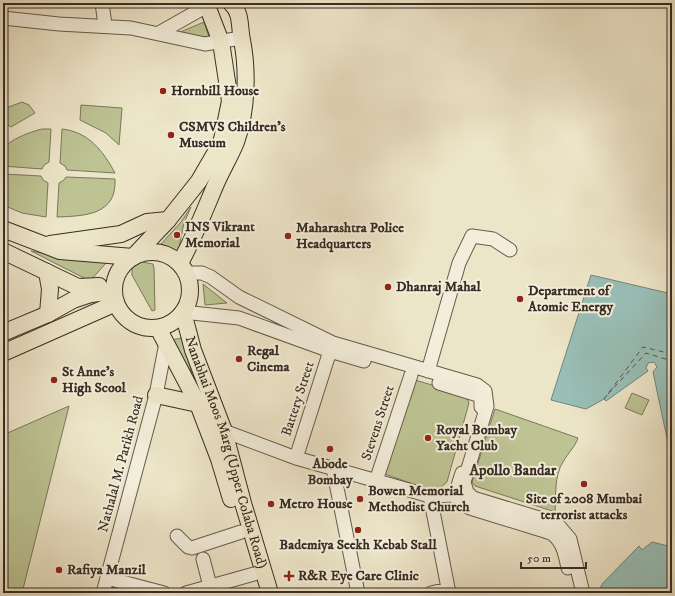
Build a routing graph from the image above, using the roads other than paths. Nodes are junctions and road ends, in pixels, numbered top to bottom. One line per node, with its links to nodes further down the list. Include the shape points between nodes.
1 (102, 3): 5 (street)
2 (231, 3): 7 (main road, via 242,26)
3 (208, 4): 6 (street); 8 (main road)
4 (3, 18): 5 (street, via 59,24)
5 (105, 25): 6 (street)
6 (159, 33): 8 (street, via 205,44)
7 (241, 38): 8 (street); 10 (main road, via 245,68 244,109 236,141)
8 (220, 42): 9 (main road, via 230,101 221,143)
9 (199, 182): 10 (main road); 11 (main road)
10 (213, 190): 17 (main road)
11 (168, 220): 13 (main road, via 147,222 121,234); 16 (main road)
12 (3, 229): 13 (main road)
13 (44, 245): 16 (main road, via 60,251)
14 (3, 250): 18 (main road)
15 (510, 250): 27 (street, via 493,238 472,236 459,263)
16 (133, 257): 17 (main road, via 145,252 159,252 171,256); 19 (main road, via 120,269)
17 (183, 268): 20 (main road, via 191,289 189,302); 27 (street, via 211,277 239,297 333,343)
18 (47, 272): 19 (main road, via 78,286); 21 (main road, via 50,289)
19 (115, 293): 21 (main road, via 91,294); 22 (main road, via 126,319 136,325); 26 (main road)
20 (183, 312): 22 (main road, via 172,323); 25 (street, via 239,318); 32 (main road, Nanabhai Moos Marg (Upper Colaba Road), via 193,350)
21 (48, 314): 23 (main road)
22 (158, 328): 24 (main road, Nanabhai Moos Marg (Upper Colaba Road))
23 (3, 333)
24 (166, 343): 30 (street, Nathalal M. Parikh Road); 31 (main road, Nanabhai Moos Marg (Upper Colaba Road))
25 (330, 351): 28 (street); 33 (street, Battery Street)
26 (3, 353)
27 (428, 371): 29 (street, via 478,385)
28 (411, 375): 29 (street); 35 (street, Stevens Street)
29 (483, 393): 36 (street)
30 (156, 395): 31 (main road); 42 (street, Nathalal M. Parikh Road)
31 (198, 404): 38 (main road, Nanabhai Moos Marg (Upper Colaba Road), via 219,459)
32 (224, 431): 33 (street); 49 (main road, Nanabhai Moos Marg (Upper Colaba Road))
33 (296, 458): 34 (street)
34 (333, 468): 35 (street); 50 (street)
35 (376, 481): 37 (street)
36 (461, 494): 37 (street); 52 (street, via 458,502 470,508 550,533 558,538 565,553); 53 (street, via 549,521 562,529 570,539)
37 (430, 496): 44 (street)
38 (241, 532): 39 (street, via 192,548); 41 (main road, Nanabhai Moos Marg (Upper Colaba Road))
39 (177, 536)
40 (203, 559): 43 (street)
41 (254, 574): 43 (street); 48 (main road, Nanabhai Moos Marg (Upper Colaba Road))
42 (107, 578): 45 (street, Nathalal M. Parikh Road); 46 (street)
43 (210, 586): 47 (street)
44 (448, 591): 51 (street)
45 (103, 593)
46 (164, 593)
47 (186, 593)
48 (259, 593)
49 (270, 593)
50 (358, 593)
51 (431, 593)
52 (574, 593)
53 (583, 593)

